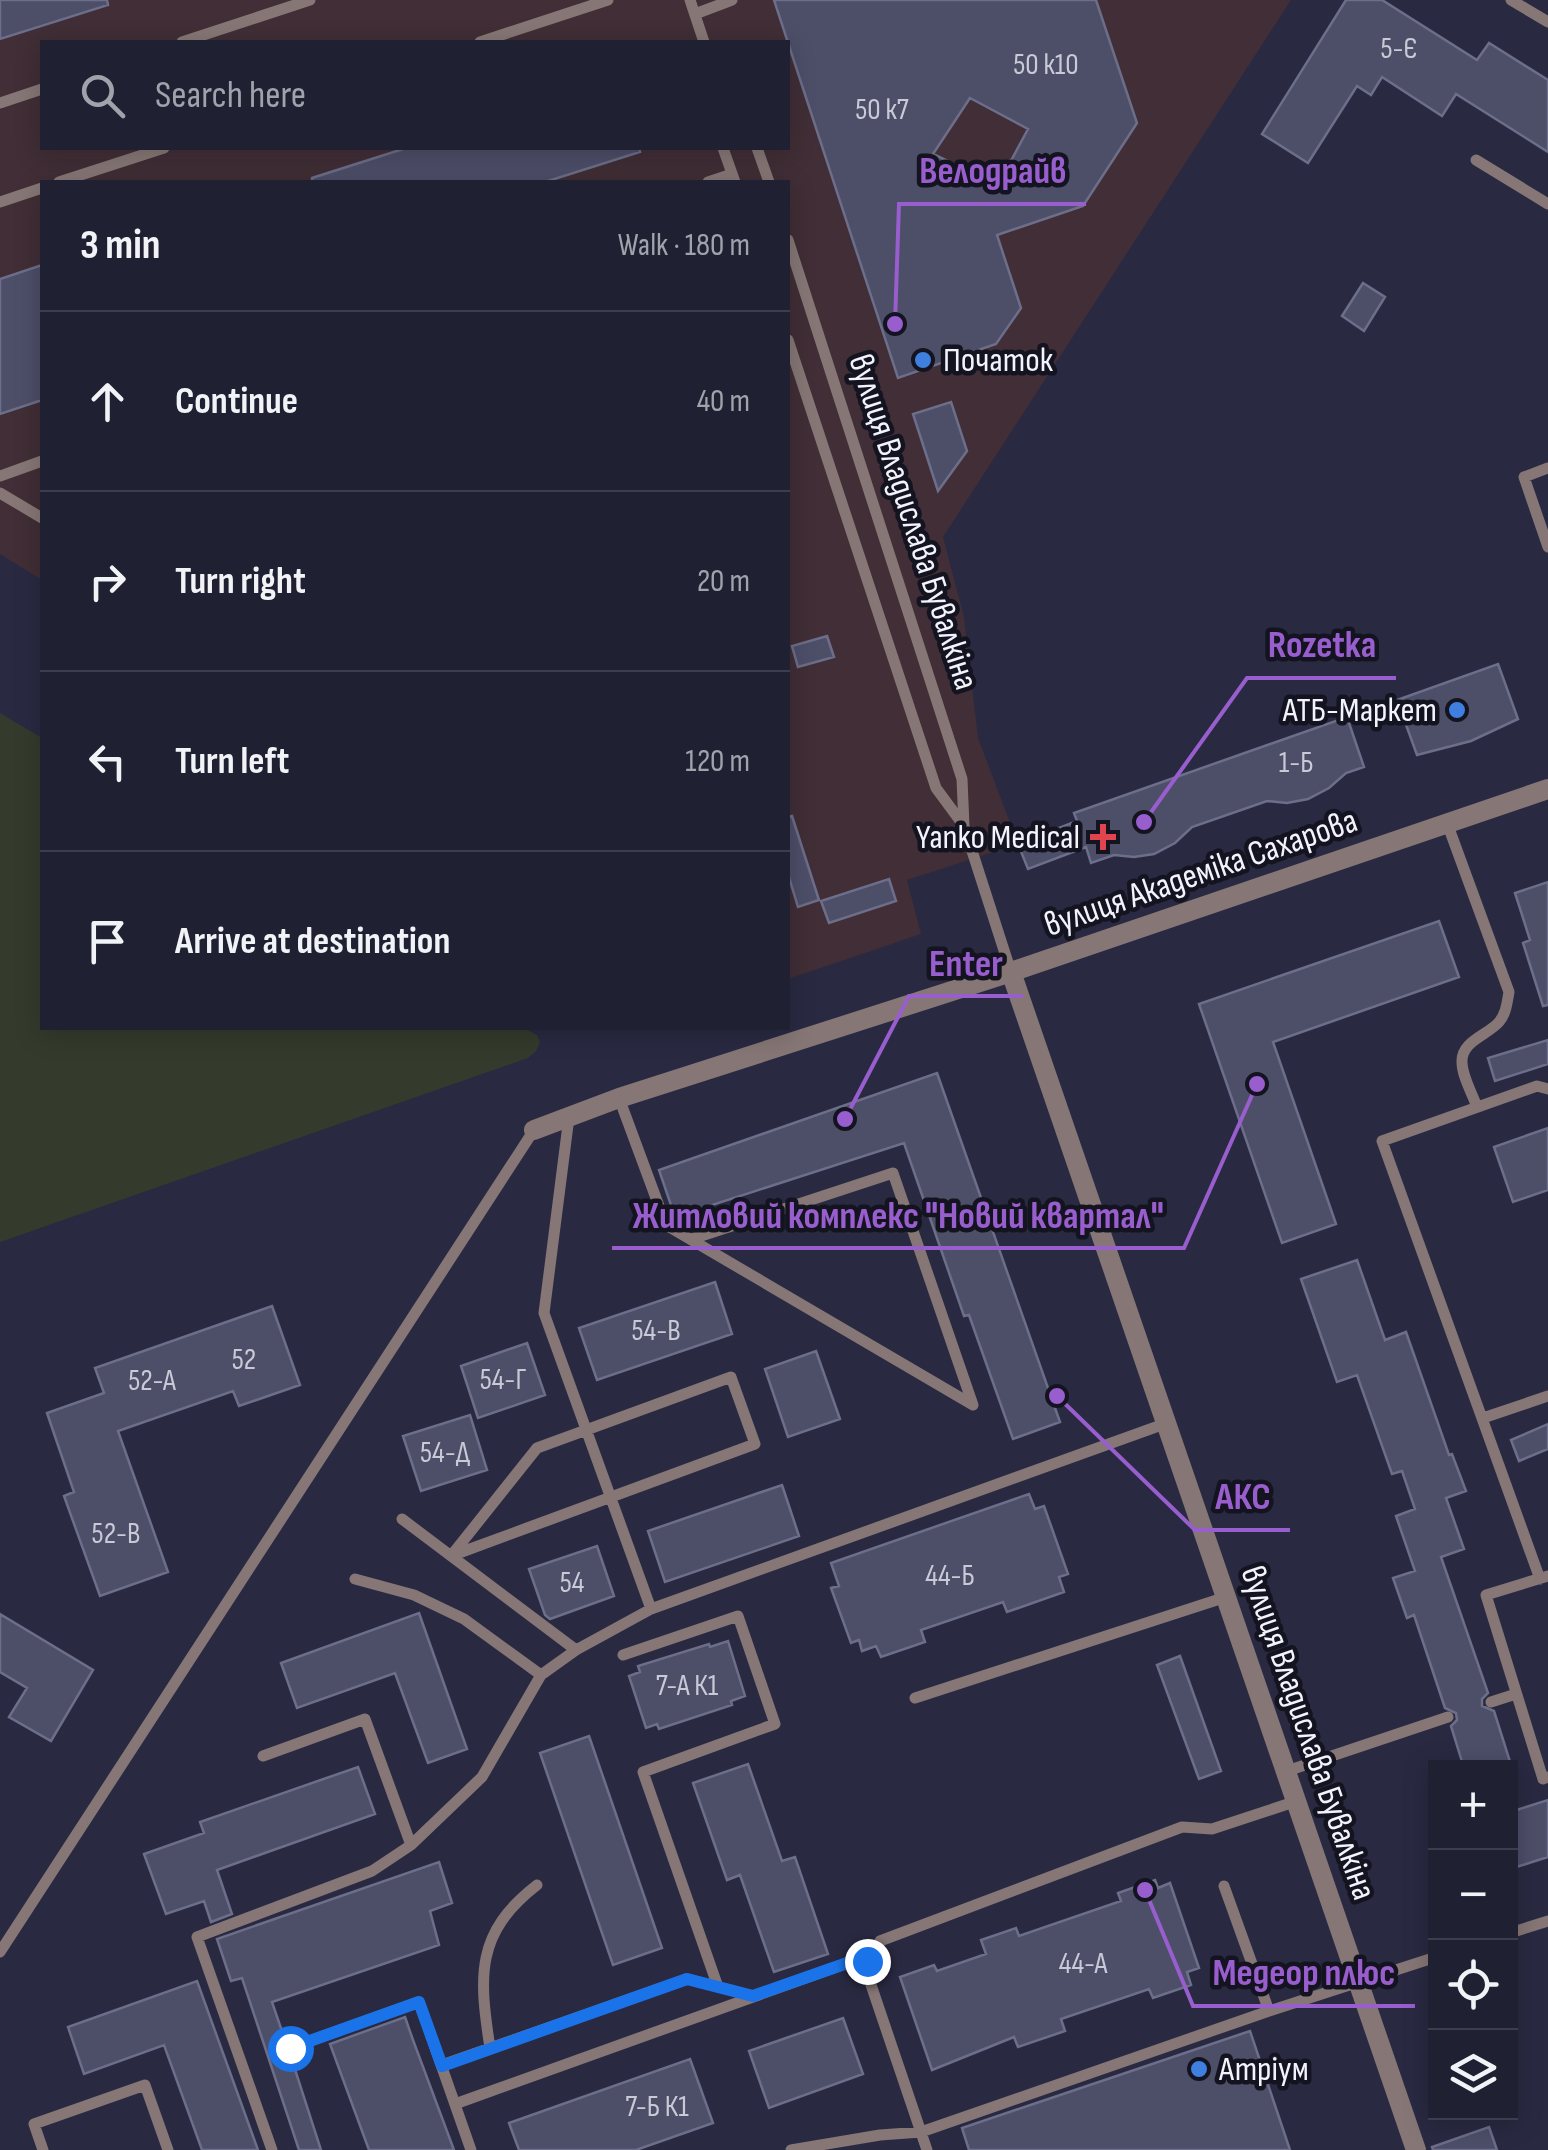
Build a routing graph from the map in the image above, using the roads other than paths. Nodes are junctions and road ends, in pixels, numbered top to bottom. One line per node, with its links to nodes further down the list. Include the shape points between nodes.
1 (310, 0): 8 (lane)
2 (608, 0): 9 (lane)
3 (690, 0): 6 (lane)
4 (732, 0): 6 (lane)
5 (1511, 0): 7 (lane)
6 (695, 14): 10 (lane)
7 (1548, 22)
8 (188, 40)
9 (486, 40)
10 (703, 40)
11 (40, 90): 12 (lane)
12 (0, 103)
13 (158, 150): 18 (lane)
14 (725, 150): 17 (lane)
15 (758, 150): 19 (lane)
16 (1476, 160): 22 (lane)
17 (734, 178)
18 (65, 180)
19 (768, 180)
20 (40, 189): 21 (lane)
21 (0, 202)
22 (1548, 204)
23 (790, 246): 33 (lane, вулиця Владислава Бувалкіна, via 962,779)
24 (790, 346): 33 (lane, вулиця Владислава Бувалкіна, via 936,788)
25 (40, 462): 27 (lane)
26 (1548, 468): 30 (lane, via 1524,477)
27 (0, 476)
28 (0, 492): 29 (lane)
29 (40, 517)
30 (1548, 547)
31 (1548, 789): 32 (street, вулиця Академіка Сахарова)
32 (1447, 823): 34 (street, вулиця Академіка Сахарова); 37 (lane, via 1509,992 1498,1022 1462,1054)
33 (964, 826): 34 (lane, вулиця Владислава Бувалкіна)
34 (1011, 972): 36 (street, вулиця Академіка Сахарова); 43 (street, вулиця Владислава Бувалкіна)
35 (1548, 1089): 37 (lane, via 1537,1086)
36 (619, 1098): 38 (street, вулиця Академіка Сахарова); 40 (lane, via 666,1225)
37 (1477, 1107): 42 (lane, via 1382,1140)
38 (569, 1117): 39 (street, вулиця Академіка Сахарова); 44 (lane, via 544,1313)
39 (534, 1130): 68 (lane)
40 (692, 1240): 40 (lane, via 906,1366 973,1405 893,1173)
41 (1548, 1396): 42 (lane)
42 (1483, 1418): 48 (lane)
43 (1167, 1422): 50 (street, вулиця Владислава Бувалкіна); 51 (lane)
44 (586, 1430): 45 (lane); 45 (lane, via 732,1376 755,1444); 47 (lane, via 536,1448)
45 (610, 1496): 47 (lane); 51 (lane)
46 (402, 1519): 47 (lane)
47 (450, 1556): 52 (lane)
48 (1544, 1578): 55 (lane, via 1486,1595)
49 (354, 1579): 54 (lane, via 414,1596 464,1620)
50 (1226, 1597): 56 (lane); 60 (street, вулиця Владислава Бувалкіна)
51 (651, 1609): 52 (lane)
52 (576, 1650): 54 (lane)
53 (623, 1655): 72 (lane, via 738,1616 775,1724 643,1772)
54 (541, 1676): 63 (lane, via 482,1777)
55 (1516, 1694): 57 (lane); 61 (lane, via 1542,1779)
56 (915, 1698)
57 (1491, 1702)
58 (1448, 1717): 60 (lane)
59 (263, 1756): 63 (lane, via 365,1719)
60 (1286, 1770): 62 (street, вулиця Владислава Бувалкіна)
61 (1548, 1777)
62 (1297, 1801): 69 (lane, via 1212,1829 1182,1827 888,1936); 71 (street, вулиця Владислава Бувалкіна)
63 (411, 1845): 82 (lane, via 372,1870 197,1937)
64 (537, 1884): 76 (lane, via 510,1905 484,1964)
65 (1224, 1886): 74 (lane)
66 (1548, 1921): 67 (lane)
67 (1518, 1930)
68 (0, 1952)
69 (870, 1955): 73 (lane); 79 (lane, via 866,1973)
70 (1428, 1960): 71 (lane)
71 (1359, 1982): 74 (lane); 86 (street, вулиця Владислава Бувалкіна)
72 (718, 1987): 73 (lane); 76 (lane, via 687,1979)
73 (753, 1996): 78 (lane)
74 (1269, 2011): 79 (lane)
75 (290, 2048): 77 (lane, via 419,2002)
76 (490, 2048): 77 (lane)
77 (442, 2066): 78 (lane)
78 (455, 2104): 83 (lane)
79 (921, 2132): 84 (lane); 85 (lane)
80 (43, 2150): 81 (lane, via 34,2124 145,2084)
81 (168, 2150)
82 (272, 2150)
83 (472, 2150)
84 (795, 2150)
85 (928, 2150)
86 (1416, 2150)

